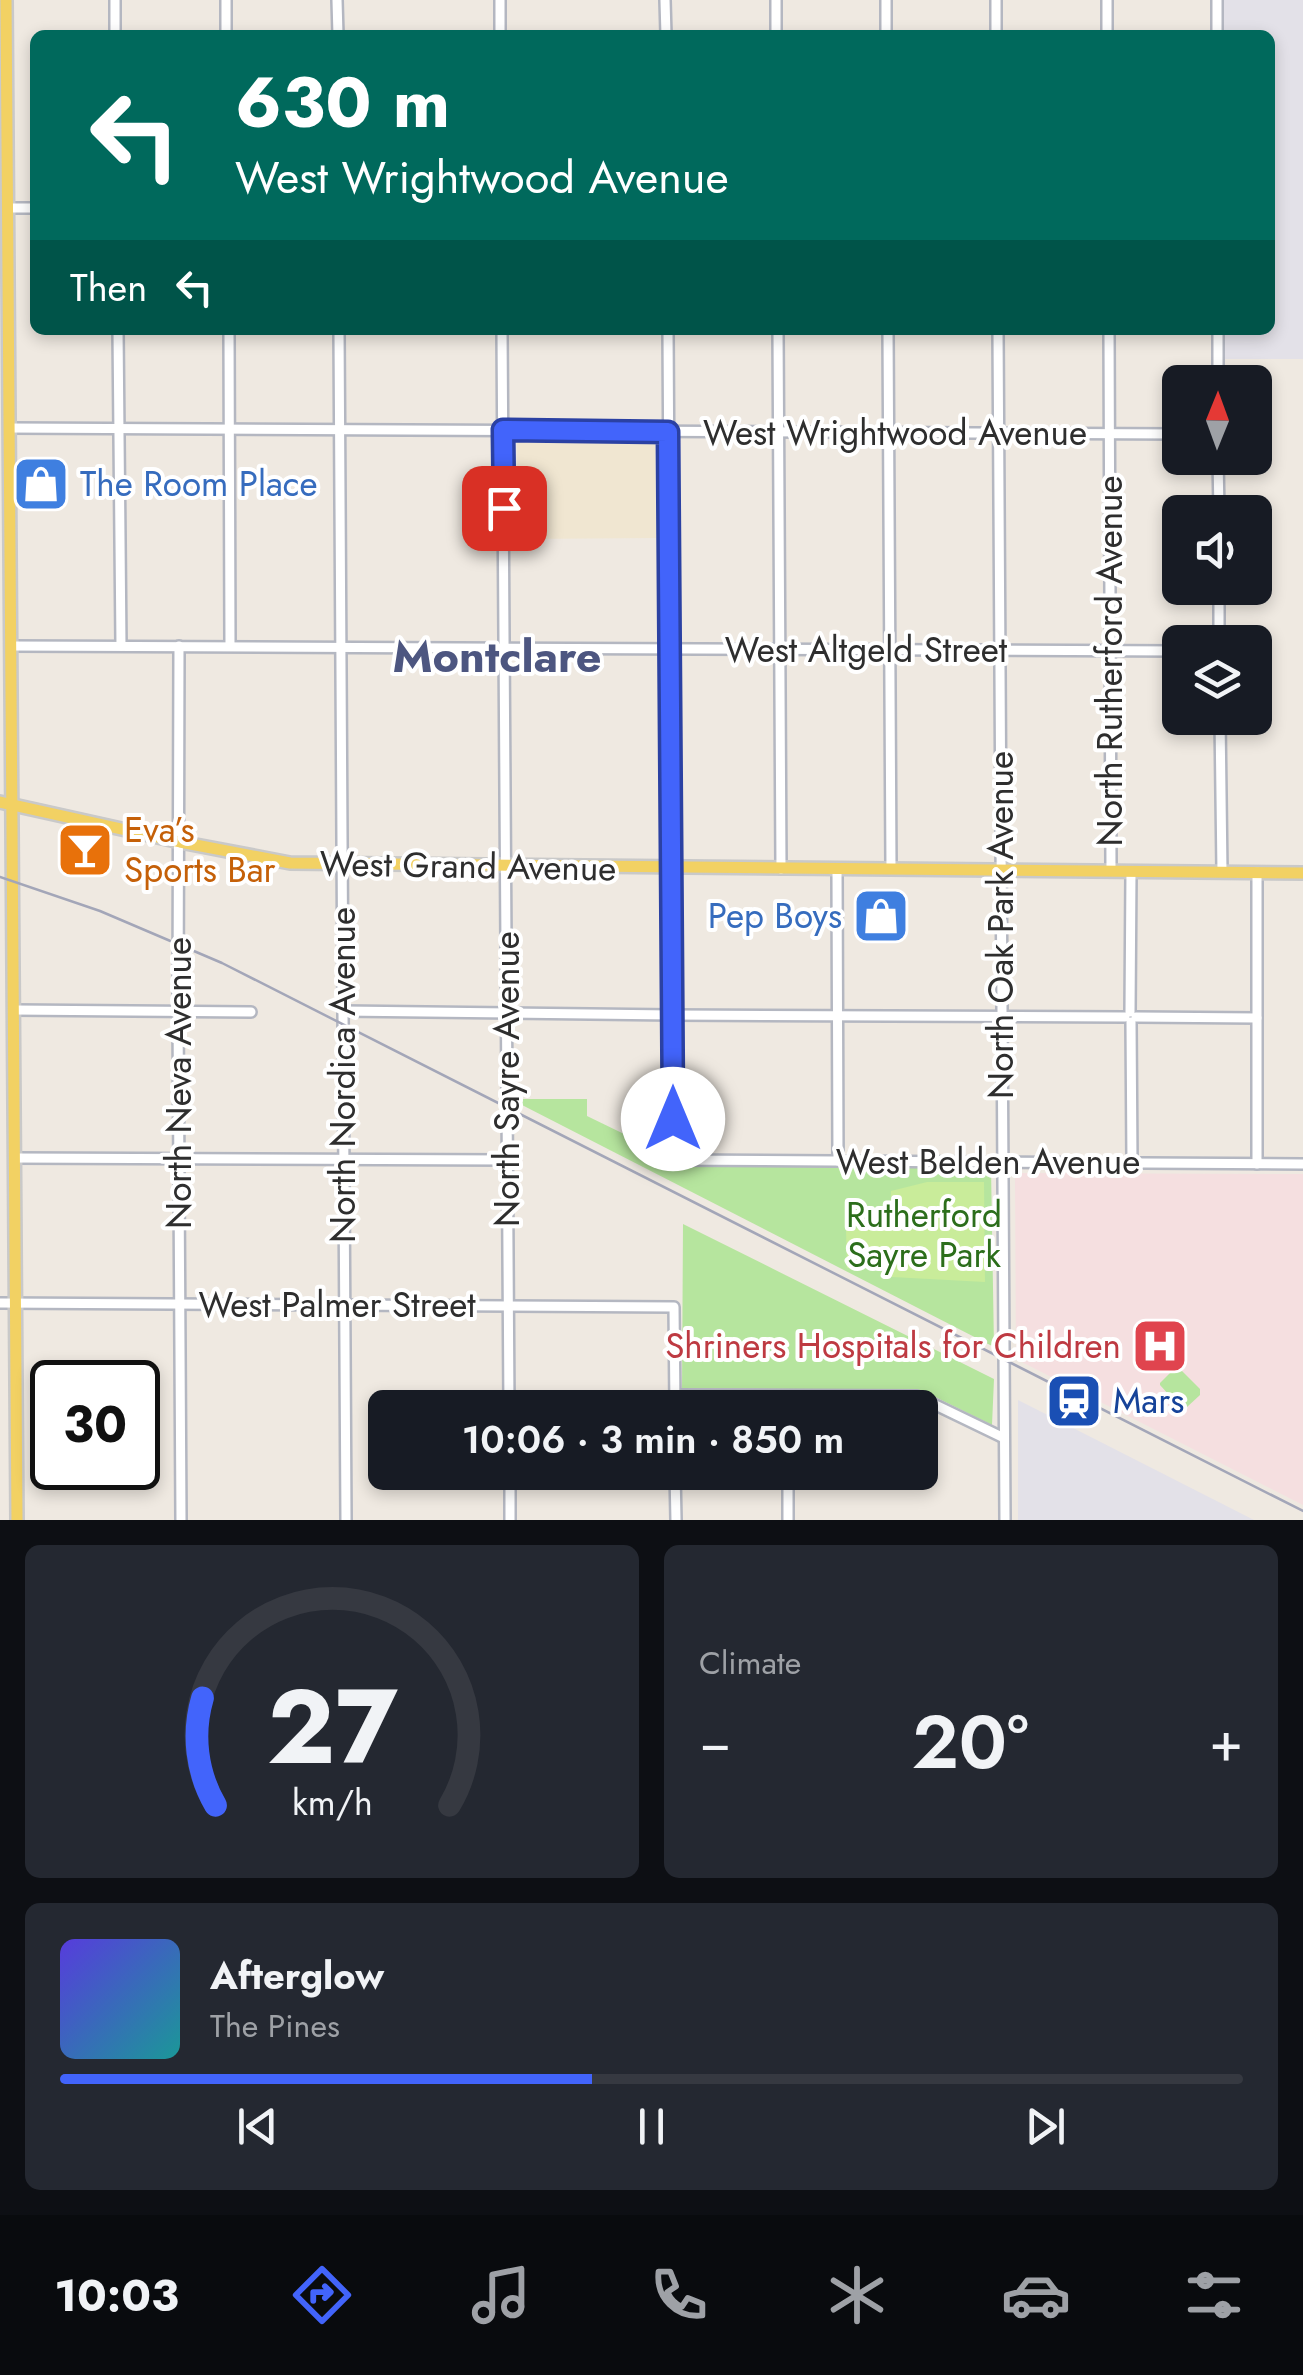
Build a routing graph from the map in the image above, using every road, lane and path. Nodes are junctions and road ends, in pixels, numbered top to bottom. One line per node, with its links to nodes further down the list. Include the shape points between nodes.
1 (6, 0): 22 (main road)
2 (115, 0): 12 (street)
3 (226, 0): 13 (street)
4 (337, 0): 14 (street)
5 (500, 0): 15 (street)
6 (666, 0): 16 (street)
7 (776, 0): 17 (street)
8 (886, 0): 18 (street)
9 (996, 0): 19 (street)
10 (1107, 0): 20 (street)
11 (1217, 0): 21 (street)
12 (115, 30)
13 (226, 30)
14 (338, 30)
15 (500, 30)
16 (666, 30)
17 (776, 30)
18 (886, 30)
19 (996, 30)
20 (1107, 30)
21 (1217, 30)
22 (4, 162): 23 (main road)
23 (8, 208): 24 (street); 36 (main road)
24 (30, 208)
25 (118, 335): 37 (street)
26 (228, 335): 38 (street)
27 (339, 335): 39 (street, North Nordica Avenue)
28 (502, 335): 40 (street, North Sayre Avenue)
29 (668, 335): 41 (street)
30 (778, 335): 42 (street)
31 (888, 335): 43 (street)
32 (998, 335): 44 (street, North Oak Park Avenue)
33 (1108, 335): 45 (street, North Rutherford Avenue)
34 (1218, 335): 35 (street)
35 (1218, 365)
36 (10, 428): 37 (street, West Wrightwood Avenue); 47 (main road)
37 (119, 428): 38 (street, West Wrightwood Avenue); 49 (street)
38 (229, 429): 39 (street, West Wrightwood Avenue); 51 (street)
39 (340, 430): 40 (street, West Wrightwood Avenue); 52 (street, North Nordica Avenue)
40 (503, 430): 41 (street, West Wrightwood Avenue); 53 (street, North Sayre Avenue)
41 (668, 432): 42 (street, West Wrightwood Avenue); 54 (street)
42 (778, 432): 43 (street, West Wrightwood Avenue); 55 (street)
43 (888, 433): 44 (street, West Wrightwood Avenue); 56 (street)
44 (998, 433): 45 (street, West Wrightwood Avenue); 57 (street, North Oak Park Avenue)
45 (1109, 434): 46 (street, West Wrightwood Avenue); 58 (street, North Rutherford Avenue)
46 (1162, 434)
47 (5, 537): 48 (main road)
48 (11, 646): 49 (street, West Altgeld Street); 61 (main road)
49 (121, 646): 50 (street, West Altgeld Street)
50 (180, 646): 51 (street, West Altgeld Street); 62 (street, North Neva Avenue)
51 (230, 646): 52 (street, West Altgeld Street)
52 (341, 647): 53 (street, West Altgeld Street); 63 (street, North Nordica Avenue)
53 (504, 648): 54 (street, West Altgeld Street); 64 (street, North Sayre Avenue)
54 (670, 648): 55 (street, West Altgeld Street); 65 (street)
55 (780, 649): 56 (street, West Altgeld Street); 66 (street)
56 (890, 650): 57 (street, West Altgeld Street); 68 (street)
57 (1000, 650): 58 (street, West Altgeld Street); 69 (street, North Oak Park Avenue)
58 (1110, 651): 59 (street, West Altgeld Street); 70 (street, North Rutherford Avenue)
59 (1162, 651)
60 (1220, 735): 72 (street)
61 (6, 803): 62 (main road, West Grand Avenue); 75 (main road)
62 (180, 842): 63 (main road, West Grand Avenue, via 282,862); 78 (street, North Neva Avenue)
63 (342, 865): 64 (main road, West Grand Avenue); 77 (street, North Nordica Avenue)
64 (506, 866): 65 (main road, West Grand Avenue); 80 (street, North Sayre Avenue)
65 (671, 868): 66 (main road, West Grand Avenue); 81 (street)
66 (781, 868): 67 (main road, West Grand Avenue)
67 (837, 869): 68 (main road, West Grand Avenue); 82 (street)
68 (891, 870): 69 (main road, West Grand Avenue)
69 (1001, 870): 70 (main road, West Grand Avenue); 83 (street, North Oak Park Avenue)
70 (1111, 871): 71 (main road, West Grand Avenue)
71 (1131, 871): 72 (main road, West Grand Avenue); 84 (street, North Rutherford Avenue)
72 (1222, 872): 73 (main road, West Grand Avenue)
73 (1257, 872): 74 (main road, West Grand Avenue); 85 (street)
74 (1303, 872)
75 (7, 912): 76 (main road)
76 (14, 1010): 78 (street); 86 (main road)
77 (343, 1011): 80 (street); 88 (street, North Nordica Avenue)
78 (178, 1012): 79 (street); 87 (street, North Neva Avenue)
79 (251, 1012)
80 (507, 1013): 81 (street); 89 (street, North Sayre Avenue)
81 (672, 1015): 82 (street); 90 (street, West Belden Avenue, via 673,1160)
82 (838, 1015): 83 (street); 90 (street)
83 (1002, 1017): 84 (street); 91 (street, North Oak Park Avenue)
84 (1130, 1017): 85 (street); 92 (street, North Rutherford Avenue)
85 (1257, 1018): 93 (street)
86 (15, 1158): 87 (street); 96 (main road)
87 (179, 1158): 88 (street); 97 (street, North Neva Avenue)
88 (344, 1159): 89 (street); 98 (street, North Nordica Avenue)
89 (508, 1160): 99 (street, North Sayre Avenue)
90 (838, 1162): 91 (street, West Belden Avenue)
91 (1002, 1162): 92 (street, West Belden Avenue); 103 (street, North Oak Park Avenue)
92 (1132, 1163): 93 (street, West Belden Avenue)
93 (1258, 1164): 94 (street, West Belden Avenue)
94 (1303, 1164)
95 (0, 1303): 96 (street, West Palmer Street)
96 (16, 1303): 97 (street, West Palmer Street); 107 (main road)
97 (180, 1304): 98 (street, West Palmer Street); 108 (street, North Neva Avenue)
98 (344, 1305): 99 (street, West Palmer Street); 109 (street, North Nordica Avenue)
99 (509, 1306): 100 (street, North Sayre Avenue); 101 (street, West Palmer Street, via 674,1307)
100 (510, 1390)
101 (675, 1390)
102 (938, 1406): 103 (street)
103 (1004, 1438): 113 (street, North Oak Park Avenue)
104 (510, 1490): 110 (street)
105 (675, 1490): 111 (street)
106 (788, 1490): 112 (street)
107 (17, 1520)
108 (182, 1520)
109 (346, 1520)
110 (510, 1520)
111 (676, 1520)
112 (788, 1520)
113 (1004, 1520)

